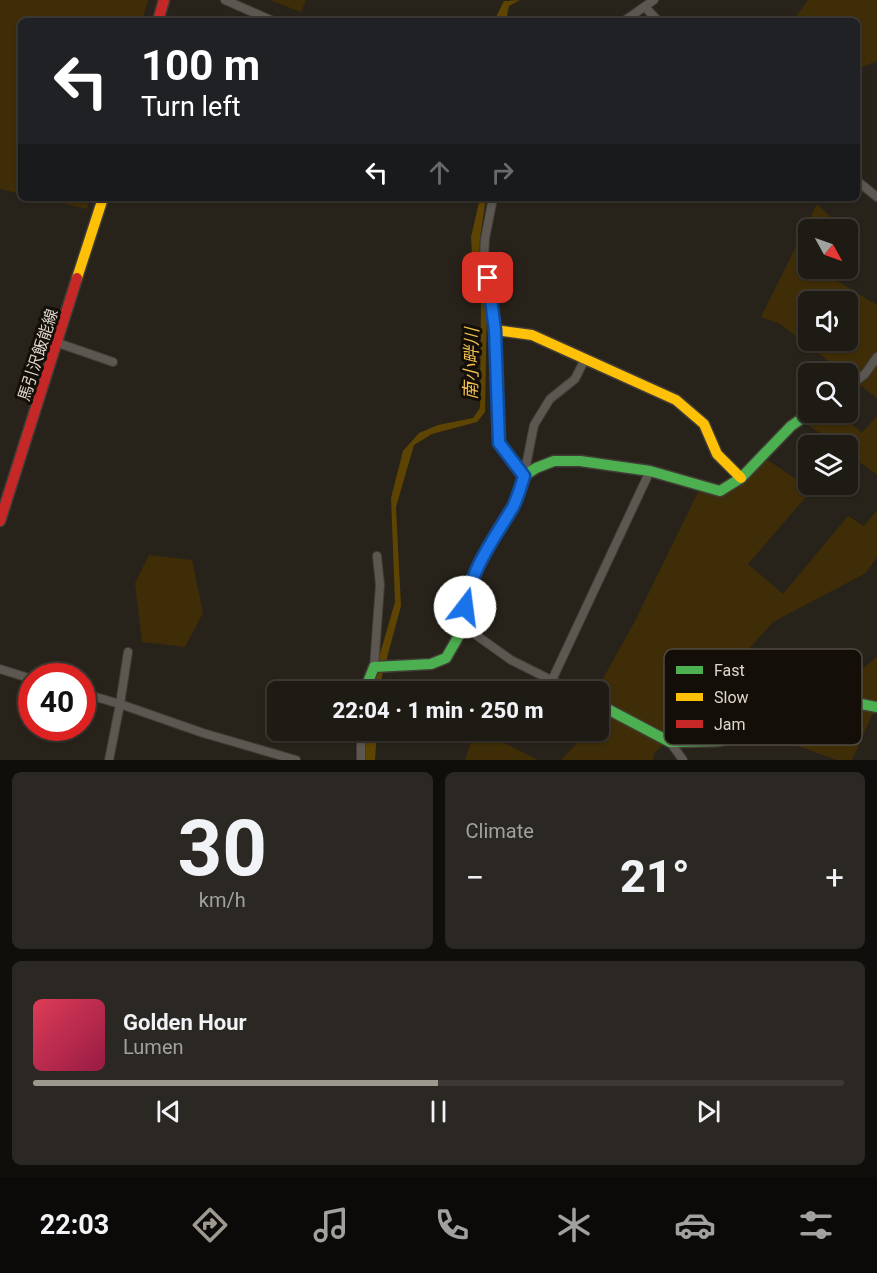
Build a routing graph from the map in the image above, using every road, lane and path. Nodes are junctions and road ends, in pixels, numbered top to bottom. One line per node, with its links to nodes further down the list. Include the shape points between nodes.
1 (164, 0): 5 (street)
2 (225, 0): 6 (street)
3 (654, 0): 4 (street)
4 (645, 7): 7 (street); 8 (street)
5 (159, 18)
6 (266, 18)
7 (628, 18)
8 (655, 18)
9 (860, 183): 10 (street)
10 (877, 197)
11 (102, 201): 14 (street, 馬引沢飯能線)
12 (492, 201): 13 (street, via 484,259)
13 (495, 330): 16 (street, via 532,335); 21 (street, via 499,443)
14 (58, 344): 17 (street); 23 (street, 馬引沢飯能線)
15 (877, 357): 18 (street)
16 (585, 359): 21 (street, via 575,379 550,399 534,425); 22 (street, via 675,400 704,424 717,454)
17 (113, 362)
18 (858, 379)
19 (798, 421): 22 (street)
20 (650, 471): 21 (street, via 554,461); 22 (street, via 720,491); 30 (street)
21 (524, 476): 25 (street, via 514,504 468,588)
22 (741, 478)
23 (0, 521)
24 (377, 556): 27 (street, via 380,585)
25 (462, 625): 27 (street, via 446,658 431,664); 30 (street, via 511,660)
26 (128, 652): 33 (street)
27 (374, 667): 31 (street)
28 (0, 669): 29 (street)
29 (18, 675)
30 (552, 680)
31 (368, 681)
32 (96, 697): 33 (street)
33 (120, 704): 40 (street); 41 (street)
34 (862, 704): 35 (street)
35 (877, 707)
36 (609, 710): 37 (street)
37 (664, 739)
38 (361, 741): 42 (street)
39 (672, 745): 43 (street)
40 (109, 760)
41 (296, 760)
42 (361, 760)
43 (684, 760)

